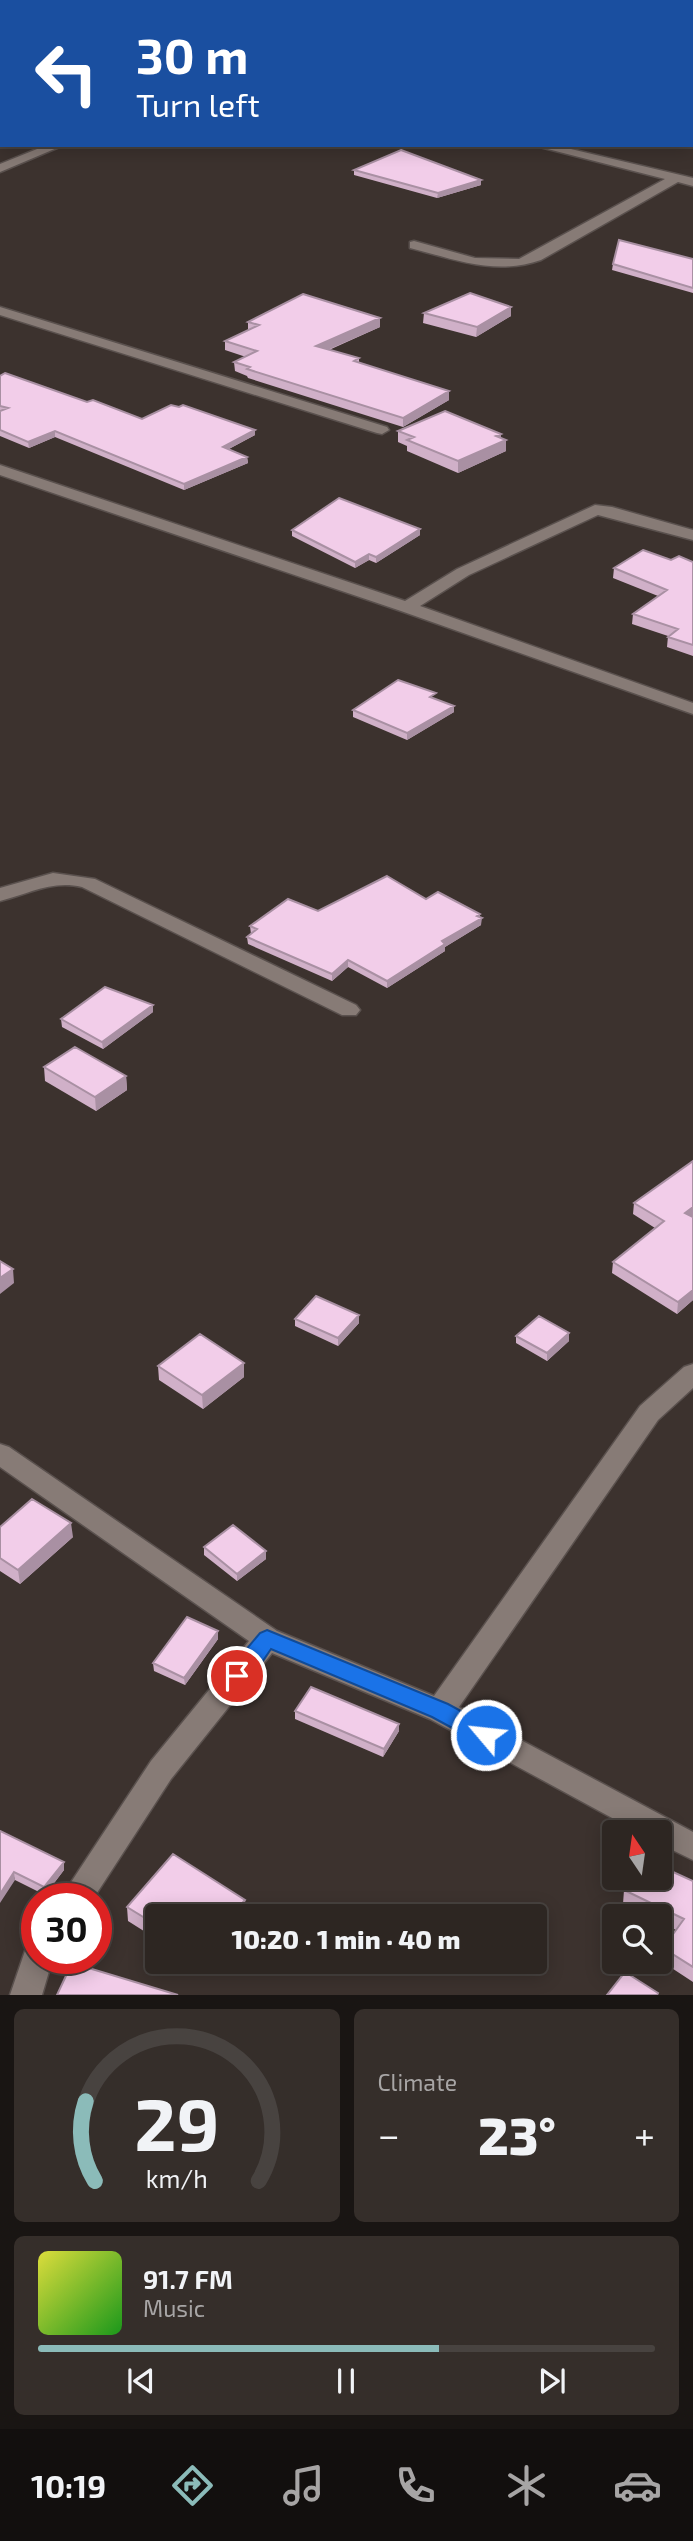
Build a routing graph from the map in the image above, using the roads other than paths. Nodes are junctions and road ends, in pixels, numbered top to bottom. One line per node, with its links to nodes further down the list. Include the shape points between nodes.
1 (53, 147): 3 (street)
2 (546, 147): 4 (street)
3 (0, 168)
4 (676, 178): 5 (street); 6 (street, via 515,265 486,263)
5 (693, 182)
6 (414, 245)
7 (0, 311): 8 (street)
8 (382, 430)
9 (0, 470): 11 (street)
10 (693, 535): 11 (street, via 595,510 463,572)
11 (407, 607): 12 (street)
12 (693, 709)
13 (0, 895): 14 (street, via 41,880 67,877 88,883)
14 (349, 1010)
15 (693, 1373): 18 (street, via 649,1413)
16 (0, 1454): 17 (street)
17 (267, 1639): 18 (street); 20 (street, via 161,1770)
18 (440, 1711): 19 (street)
19 (693, 1847)
20 (86, 1883)
21 (32, 1974): 22 (street)
22 (26, 1995)

